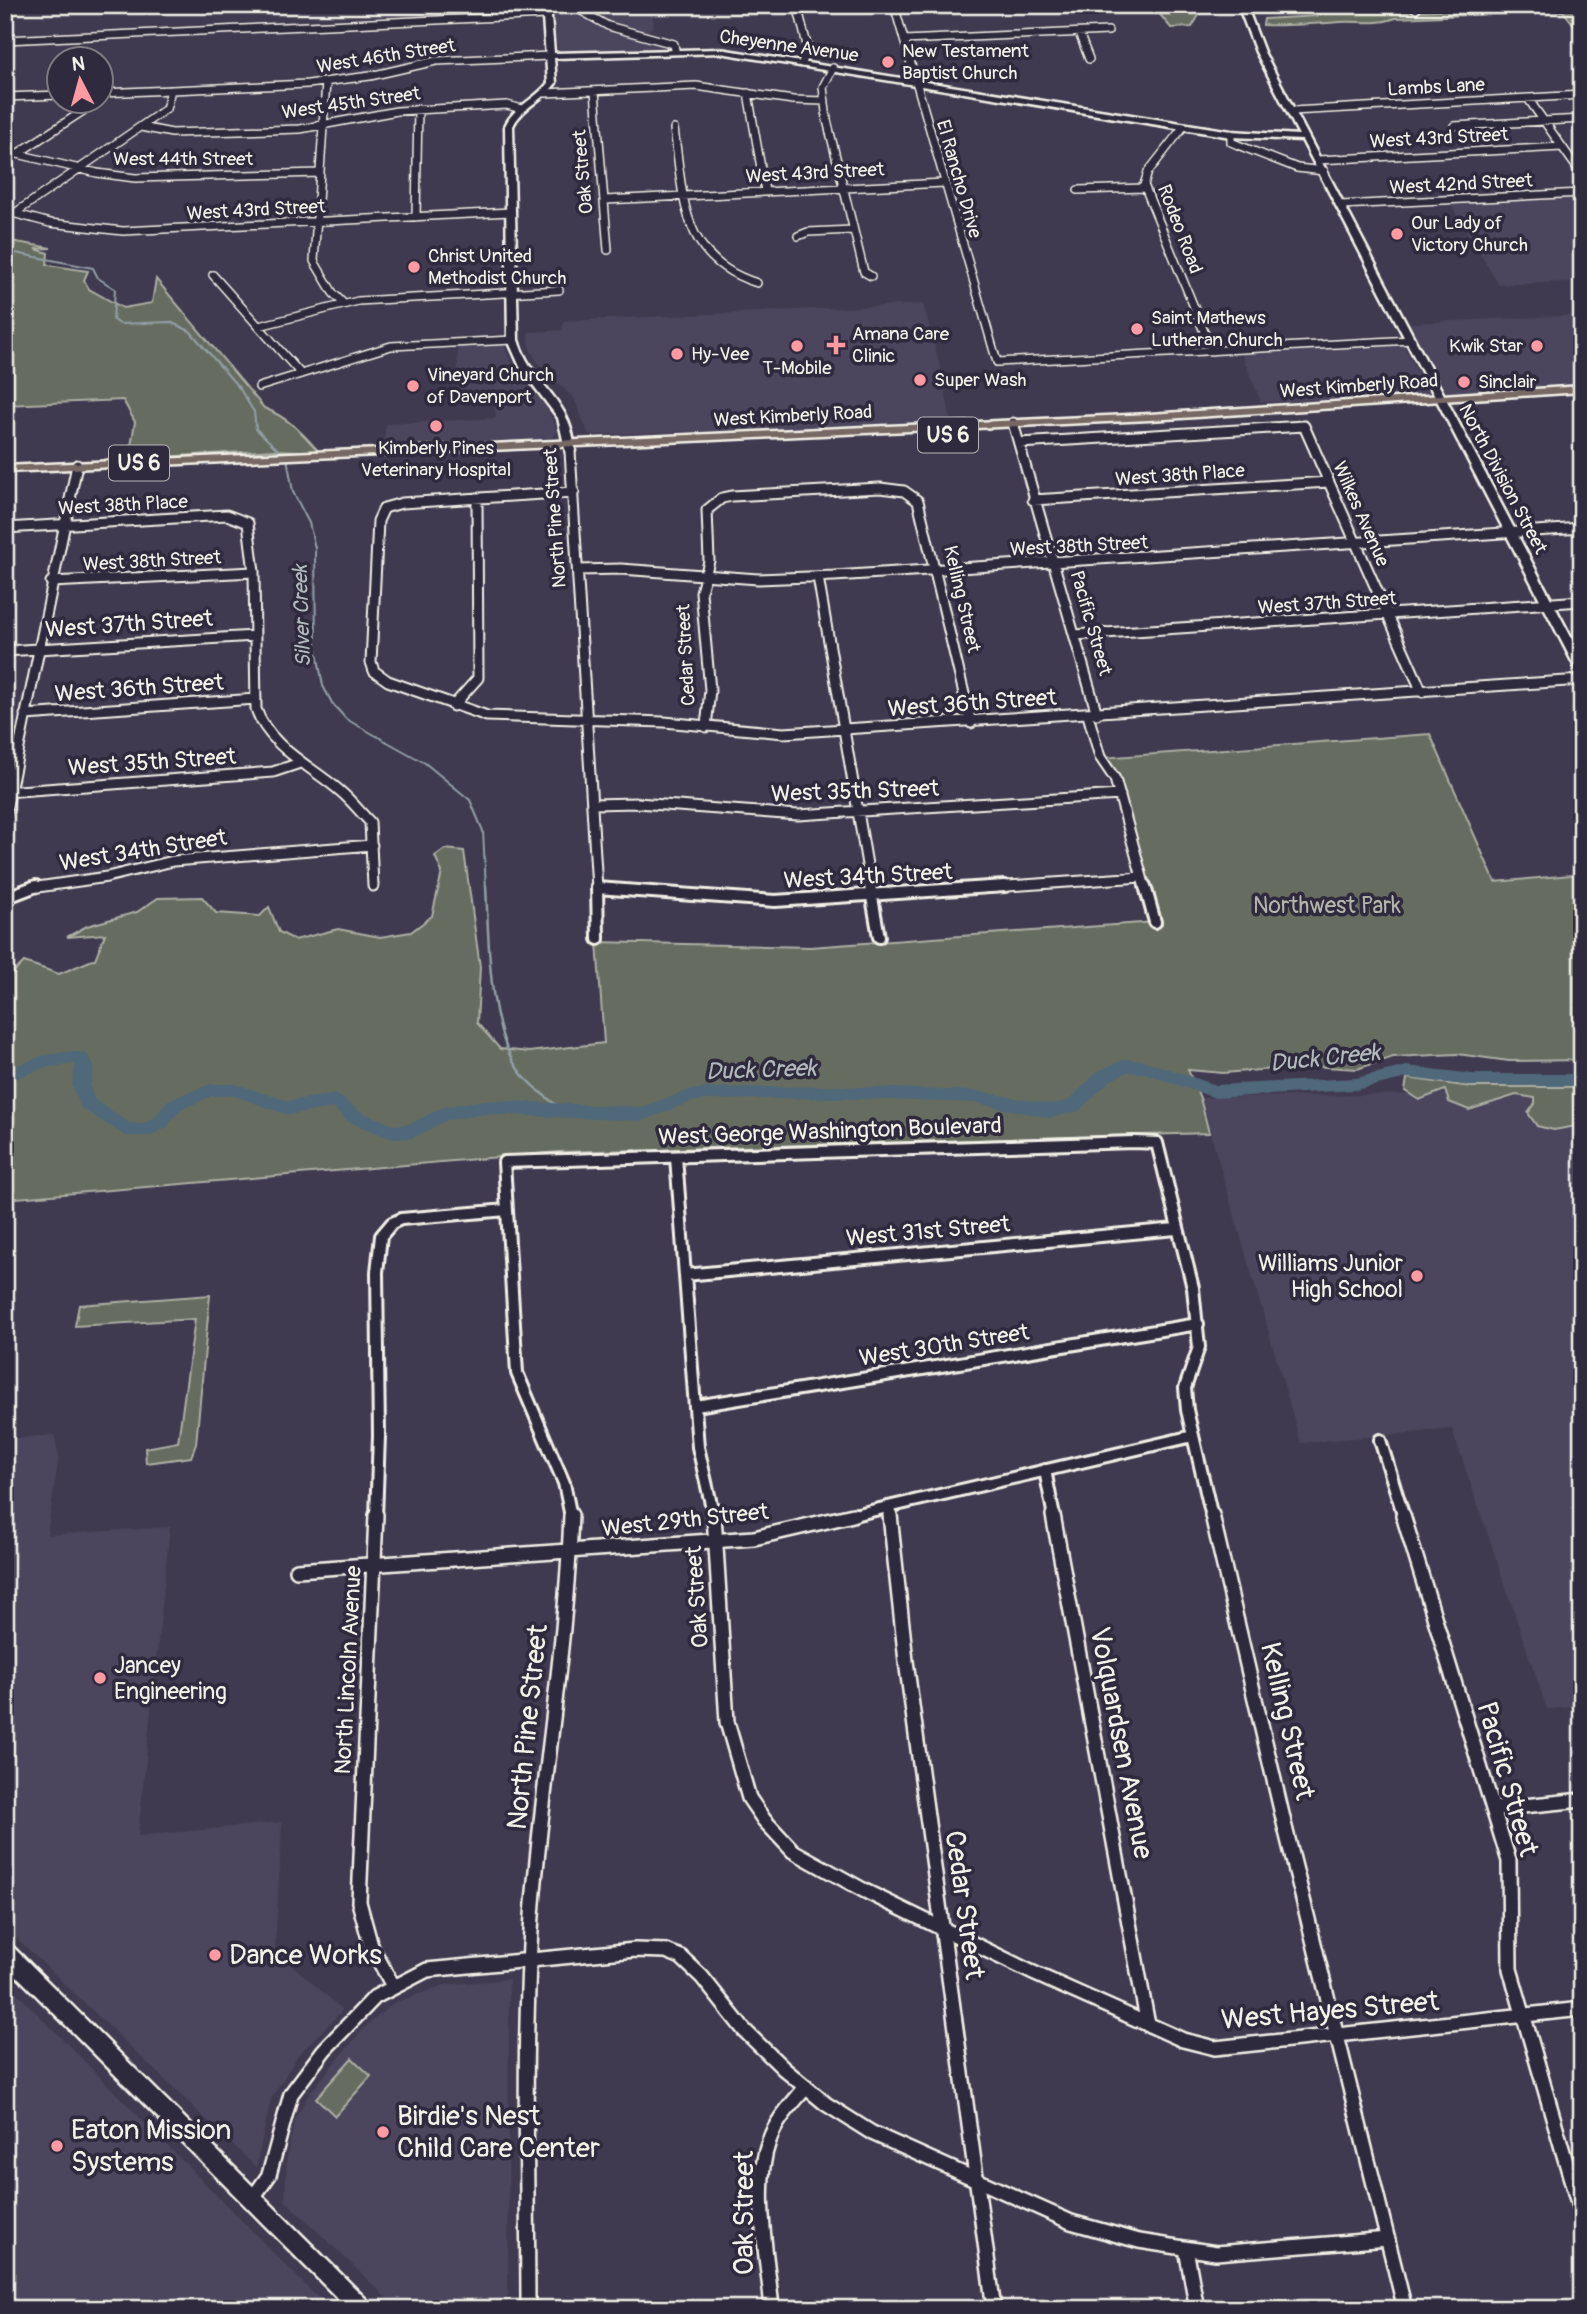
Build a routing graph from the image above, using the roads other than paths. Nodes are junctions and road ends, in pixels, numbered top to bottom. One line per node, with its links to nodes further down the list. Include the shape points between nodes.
1 (571, 5): 10 (street, Cheyenne Avenue, via 608,26 674,44)
2 (797, 5): 13 (street, via 808,49)
3 (894, 5): 9 (street, El Rancho Drive)
4 (1242, 5): 29 (street, North Division Street, via 1260,52)
5 (546, 10): 8 (street); 11 (street)
6 (1108, 31): 7 (street)
7 (1079, 33): 9 (street); 12 (street)
8 (5, 40)
9 (904, 40): 15 (street, El Rancho Drive)
10 (675, 50): 11 (street, West 46th Street); 13 (street, Cheyenne Avenue, via 720,51)
11 (550, 56): 16 (street, West 46th Street, via 436,61); 20 (street, via 552,83)
12 (1089, 59)
13 (802, 63): 14 (street, Cheyenne Avenue)
14 (833, 68): 15 (street, Cheyenne Avenue); 26 (street, via 823,82)
15 (915, 81): 35 (street, Cheyenne Avenue); 49 (street, El Rancho Drive)
16 (326, 82): 17 (street, West 46th Street); 34 (street)
17 (171, 90): 19 (street, West 46th Street); 36 (street, via 166,109)
18 (595, 91): 20 (street); 21 (street, via 696,86); 56 (street, Oak Street)
19 (116, 92)
20 (545, 93): 28 (street, North Pine Street)
21 (748, 93): 26 (street); 53 (street)
22 (1582, 95): 29 (street, Lambs Lane)
23 (46, 96): 24 (street)
24 (5, 97)
25 (1529, 100): 32 (street)
26 (825, 101): 50 (street)
27 (418, 109): 28 (street, West 45th Street, via 507,105); 34 (street, West 45th Street); 61 (street)
28 (523, 109): 59 (street, North Pine Street, via 509,126)
29 (1292, 111): 39 (street, North Division Street)
30 (75, 116): 42 (street)
31 (1582, 119): 32 (street)
32 (1544, 121): 33 (street); 40 (street)
33 (1454, 125)
34 (325, 126): 36 (street, West 45th Street, via 190,133); 47 (street)
35 (1184, 126): 38 (street, Cheyenne Avenue); 51 (street, Rodeo Road, via 1148,172)
36 (141, 127): 45 (street)
37 (674, 129): 55 (street)
38 (1231, 134): 39 (street, Cheyenne Avenue); 46 (street, via 1231,142 1250,150 1297,168)
39 (1305, 138): 43 (street, North Division Street)
40 (1562, 147): 43 (street, West 43rd Street); 44 (street)
41 (5, 151): 42 (street, West 44th Street)
42 (17, 154): 45 (street, West 44th Street)
43 (1318, 160): 46 (street, North Division Street)
44 (1579, 168): 48 (street)
45 (79, 169): 47 (street, West 44th Street, via 116,177 166,179); 60 (street)
46 (1324, 172): 57 (street, North Division Street)
47 (320, 173): 62 (street)
48 (1582, 175)
49 (944, 183): 50 (street, West 43rd Street); 75 (street, El Rancho Drive, via 997,362)
50 (843, 188): 53 (street, West 43rd Street); 63 (street)
51 (1145, 188): 52 (street); 75 (street, Rodeo Road)
52 (1078, 190)
53 (765, 191): 55 (street, West 43rd Street)
54 (1582, 193): 57 (street, West 42nd Street)
55 (685, 195): 56 (street, West 43rd Street); 68 (street, via 690,230 706,254 720,269)
56 (605, 200): 65 (street, Oak Street)
57 (1341, 205): 74 (street, North Division Street)
58 (5, 211): 60 (street, West 43rd Street)
59 (511, 212): 61 (street, West 43rd Street); 70 (street, North Pine Street)
60 (15, 213): 62 (street, West 43rd Street, via 74,227 123,231)
61 (415, 218): 62 (street, West 43rd Street)
62 (316, 223): 71 (street, via 314,261)
63 (853, 230): 64 (street); 67 (street, via 864,272)
64 (798, 236)
65 (608, 250)
66 (213, 275): 72 (street)
67 (872, 276)
68 (757, 283)
69 (559, 289): 70 (street)
70 (512, 292): 71 (street); 73 (street, North Pine Street)
71 (343, 303): 72 (street)
72 (259, 326): 76 (street)
73 (513, 340): 76 (street, via 391,346); 84 (street, North Pine Street, via 519,360 562,413)
74 (1412, 340): 75 (street); 80 (street, North Division Street)
75 (1212, 351)
76 (301, 374): 77 (street)
77 (259, 387)
78 (1582, 389): 80 (main road, West Kimberly Road / US 6)
79 (1582, 396): 80 (main road, West Kimberly Road / US 6)
80 (1443, 401): 82 (main road, West Kimberly Road / US 6); 96 (street, North Division Street)
81 (1304, 426): 83 (street, West Kimberly Road); 88 (street, Wilkes Avenue)
82 (1014, 427): 83 (street, Pacific Street); 84 (main road, West Kimberly Road / US 6)
83 (1019, 443): 91 (street, Pacific Street)
84 (570, 447): 86 (main road, West Kimberly Road / US 6); 89 (street, North Pine Street)
85 (5, 469): 86 (main road, West Kimberly Road / US 6)
86 (76, 469): 87 (main road, West Kimberly Road / US 6); 93 (street)
87 (5, 475)
88 (1329, 482): 91 (street, West 38th Place); 97 (street, Wilkes Avenue)
89 (574, 492): 90 (street); 99 (street, North Pine Street)
90 (477, 498): 116 (street, via 478,678); 116 (street, West 36th Street, via 402,502 384,508 378,521 370,662 388,681)
91 (1034, 500): 98 (street, Pacific Street)
92 (714, 502): 100 (street, Kelling Street, via 745,495 880,488 904,491 918,501); 102 (street, Cedar Street, via 705,517)
93 (64, 524): 94 (street, West 38th Place); 101 (street, West 38th Place, via 227,515 243,519 249,528); 104 (street)
94 (5, 527)
95 (1582, 528): 96 (street, West 38th Street)
96 (1512, 533): 97 (street, West 38th Street); 106 (street, North Division Street)
97 (1357, 544): 98 (street, West 38th Street); 107 (street, Wilkes Avenue)
98 (1054, 564): 100 (street, West 38th Street); 108 (street, Pacific Street)
99 (578, 570): 102 (street, West 38th Street); 119 (street, North Pine Street)
100 (937, 571): 103 (street, West 38th Street); 120 (street, Kelling Street)
101 (254, 572): 104 (street, West 38th Street); 109 (street)
102 (706, 576): 103 (street, West 38th Street); 121 (street, Cedar Street, via 701,592 710,691)
103 (818, 577): 122 (street)
104 (51, 582): 110 (street)
105 (1582, 601): 106 (street, West 37th Street)
106 (1549, 603): 107 (street, West 37th Street); 112 (street, North Division Street)
107 (1388, 614): 108 (street, West 37th Street); 114 (street, Wilkes Avenue)
108 (1075, 635): 117 (street, Pacific Street)
109 (255, 636): 110 (street, West 37th Street); 115 (street)
110 (37, 649): 111 (street, West 37th Street); 118 (street)
111 (5, 652)
112 (1582, 668)
113 (1582, 680): 114 (street, West 36th Street)
114 (1422, 692): 117 (street, West 36th Street)
115 (256, 699): 118 (street, West 36th Street); 123 (street, via 260,721 270,736)
116 (453, 706): 119 (street, West 36th Street, via 487,716)
117 (1092, 714): 120 (street, West 36th Street); 125 (street, Pacific Street, via 1097,751)
118 (24, 715): 124 (street)
119 (586, 720): 121 (street, West 36th Street); 126 (street, North Pine Street)
120 (971, 723): 122 (street, West 36th Street)
121 (706, 727): 122 (street, West 36th Street, via 784,733)
122 (845, 730): 127 (street)
123 (300, 762): 124 (street, West 35th Street, via 273,772); 129 (street, via 358,807 370,822)
124 (7, 792): 128 (street)
125 (1120, 795): 127 (street, West 35th Street); 130 (street, Pacific Street)
126 (592, 804): 127 (street, West 35th Street, via 637,803 775,815); 132 (street, North Pine Street)
127 (859, 813): 133 (street)
128 (5, 816)
129 (372, 845): 131 (street); 134 (street, West 34th Street, via 173,861 107,877 38,884)
130 (1142, 877): 133 (street, West 34th Street); 135 (street, Pacific Street)
131 (373, 887)
132 (597, 888): 133 (street, West 34th Street, via 775,901); 137 (street, North Pine Street)
133 (873, 896): 136 (street)
134 (5, 898)
135 (1155, 922)
136 (879, 937)
137 (598, 939)
138 (1157, 1143): 139 (street, West George Washington Boulevard); 142 (street, Kelling Street)
139 (676, 1157): 140 (street, West George Washington Boulevard); 143 (street, Oak Street)
140 (504, 1162): 141 (street, North Pine Street)
141 (507, 1210): 151 (street, North Pine Street, via 517,1373 564,1483 571,1514); 152 (street, North Lincoln Avenue, via 401,1219 381,1236)
142 (1176, 1229): 143 (street, West 31st Street); 144 (street, Kelling Street)
143 (685, 1275): 145 (street, Oak Street)
144 (1198, 1324): 145 (street, West 30th Street); 146 (street, Kelling Street, via 1199,1347 1185,1388)
145 (696, 1406): 150 (street, Oak Street, via 698,1447 713,1506)
146 (1193, 1436): 148 (street, West 29th Street); 164 (street, Kelling Street)
147 (1380, 1440): 155 (street, Pacific Street)
148 (1045, 1470): 149 (street, West 29th Street); 163 (street, Volquardsen Avenue)
149 (889, 1507): 150 (street, West 29th Street, via 754,1538); 157 (street, Cedar Street)
150 (716, 1542): 151 (street, West 29th Street); 156 (street, Oak Street, via 727,1722 738,1769 764,1820 793,1851)
151 (569, 1552): 152 (street, West 29th Street); 159 (street, North Pine Street)
152 (374, 1565): 153 (street, West 29th Street); 160 (street, North Lincoln Avenue, via 359,1902 371,1950)
153 (297, 1570)
154 (1582, 1800): 155 (street)
155 (1494, 1809): 162 (street, Pacific Street, via 1509,1861 1510,1969)
156 (827, 1870): 157 (street, West Hayes Street)
157 (943, 1930): 163 (street, West Hayes Street); 166 (street, Cedar Street)
158 (5, 1951): 167 (street)
159 (529, 1961): 160 (street, via 427,1970); 165 (street, via 635,1950 666,1951 681,1957 744,2030); 172 (street, North Pine Street)
160 (393, 1986): 167 (street, via 343,2027 290,2094 269,2175)
161 (1582, 2009): 162 (street, West Hayes Street)
162 (1524, 2016): 164 (street, West Hayes Street); 168 (street, Pacific Street)
163 (1148, 2025): 164 (street, West Hayes Street, via 1215,2048)
164 (1338, 2037): 169 (street, Kelling Street)
165 (806, 2087): 166 (street, via 872,2133); 173 (street, Oak Street, via 779,2122 766,2150)
166 (978, 2181): 170 (street, via 1071,2222); 174 (street, Cedar Street)
167 (252, 2199): 171 (street)
168 (1582, 2217)
169 (1388, 2239): 170 (street, via 1216,2253); 176 (street, Kelling Street)
170 (1186, 2249): 175 (street)
171 (362, 2309)
172 (527, 2309)
173 (772, 2309)
174 (994, 2309)
175 (1197, 2309)
176 (1405, 2309)

